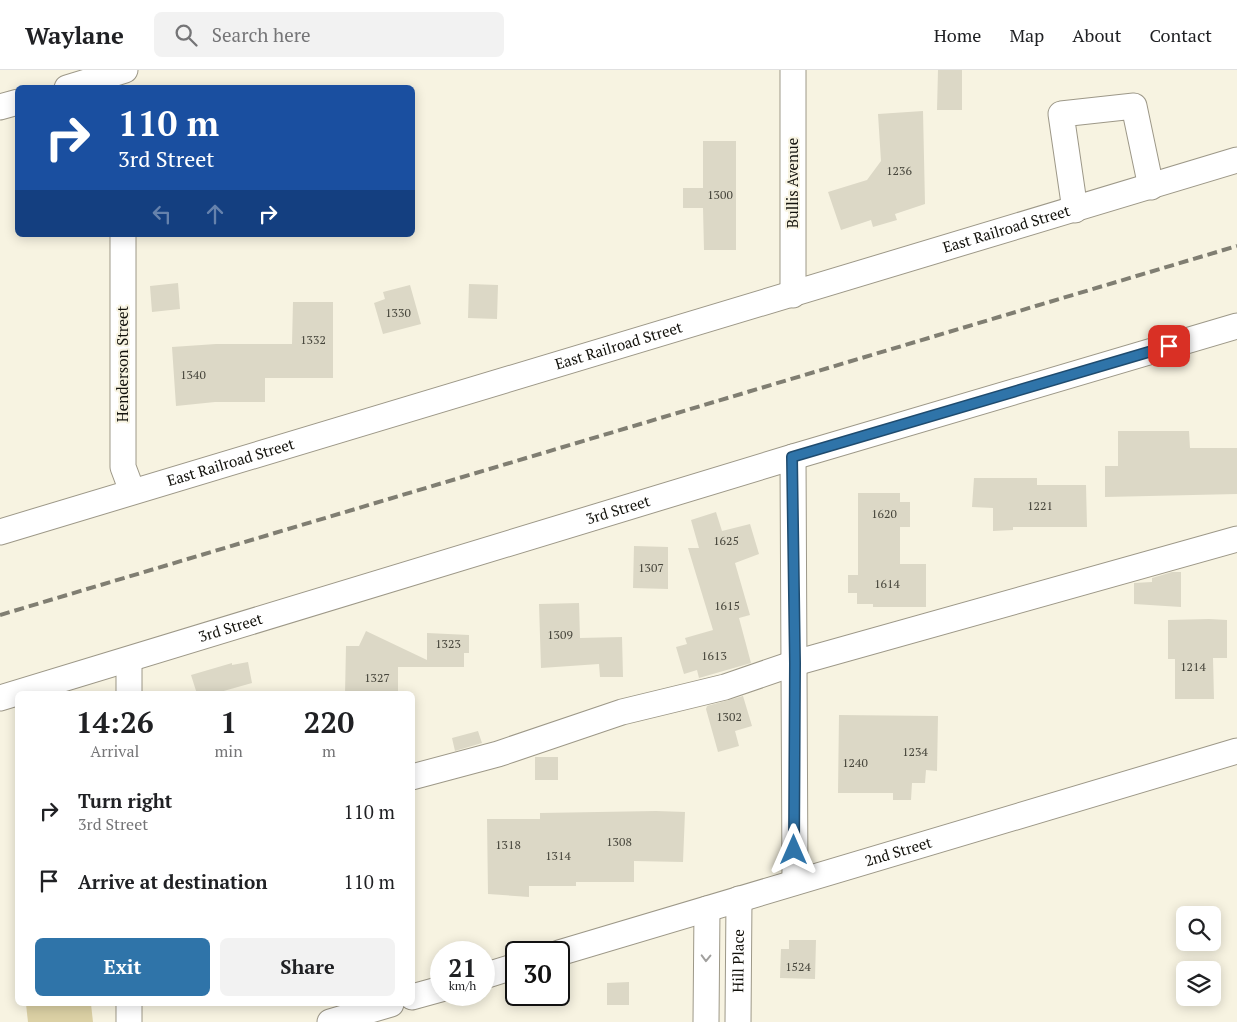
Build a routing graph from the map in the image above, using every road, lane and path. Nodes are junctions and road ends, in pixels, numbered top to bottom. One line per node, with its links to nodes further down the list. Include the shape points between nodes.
1 (124, 70): 3 (street); 4 (street)
2 (793, 70): 11 (street, Bullis Avenue)
3 (76, 85)
4 (124, 85)
5 (15, 103): 6 (street)
6 (0, 107)
7 (1237, 160): 8 (street, East Railroad Street)
8 (1151, 186): 9 (street, East Railroad Street); 9 (street, via 1134,106 1061,114)
9 (1075, 210): 11 (street, East Railroad Street)
10 (123, 237): 14 (street, Henderson Street, via 122,467)
11 (793, 296): 14 (street, East Railroad Street)
12 (1237, 326): 13 (street, 3rd Street)
13 (792, 457): 17 (street, 3rd Street); 18 (street)
14 (132, 491): 15 (street, East Railroad Street)
15 (0, 532)
16 (1237, 539): 18 (street)
17 (129, 660): 19 (street, 3rd Street); 20 (street)
18 (795, 663): 24 (street, via 725,687 622,712 498,754); 25 (street)
19 (24, 691)
20 (129, 691)
21 (15, 694): 22 (street, 3rd Street)
22 (0, 698)
23 (1237, 750): 25 (street, 2nd Street)
24 (415, 776)
25 (795, 882): 26 (street, 2nd Street)
26 (738, 899): 27 (street, 2nd Street); 36 (street, Hill Place)
27 (707, 909): 28 (street, 2nd Street); 35 (street, Hill Place, one-way to 35)
28 (570, 951)
29 (430, 992): 30 (street)
30 (415, 996)
31 (129, 1006): 33 (street)
32 (384, 1006): 34 (street)
33 (129, 1022)
34 (330, 1022)
35 (706, 1022)
36 (738, 1022)

